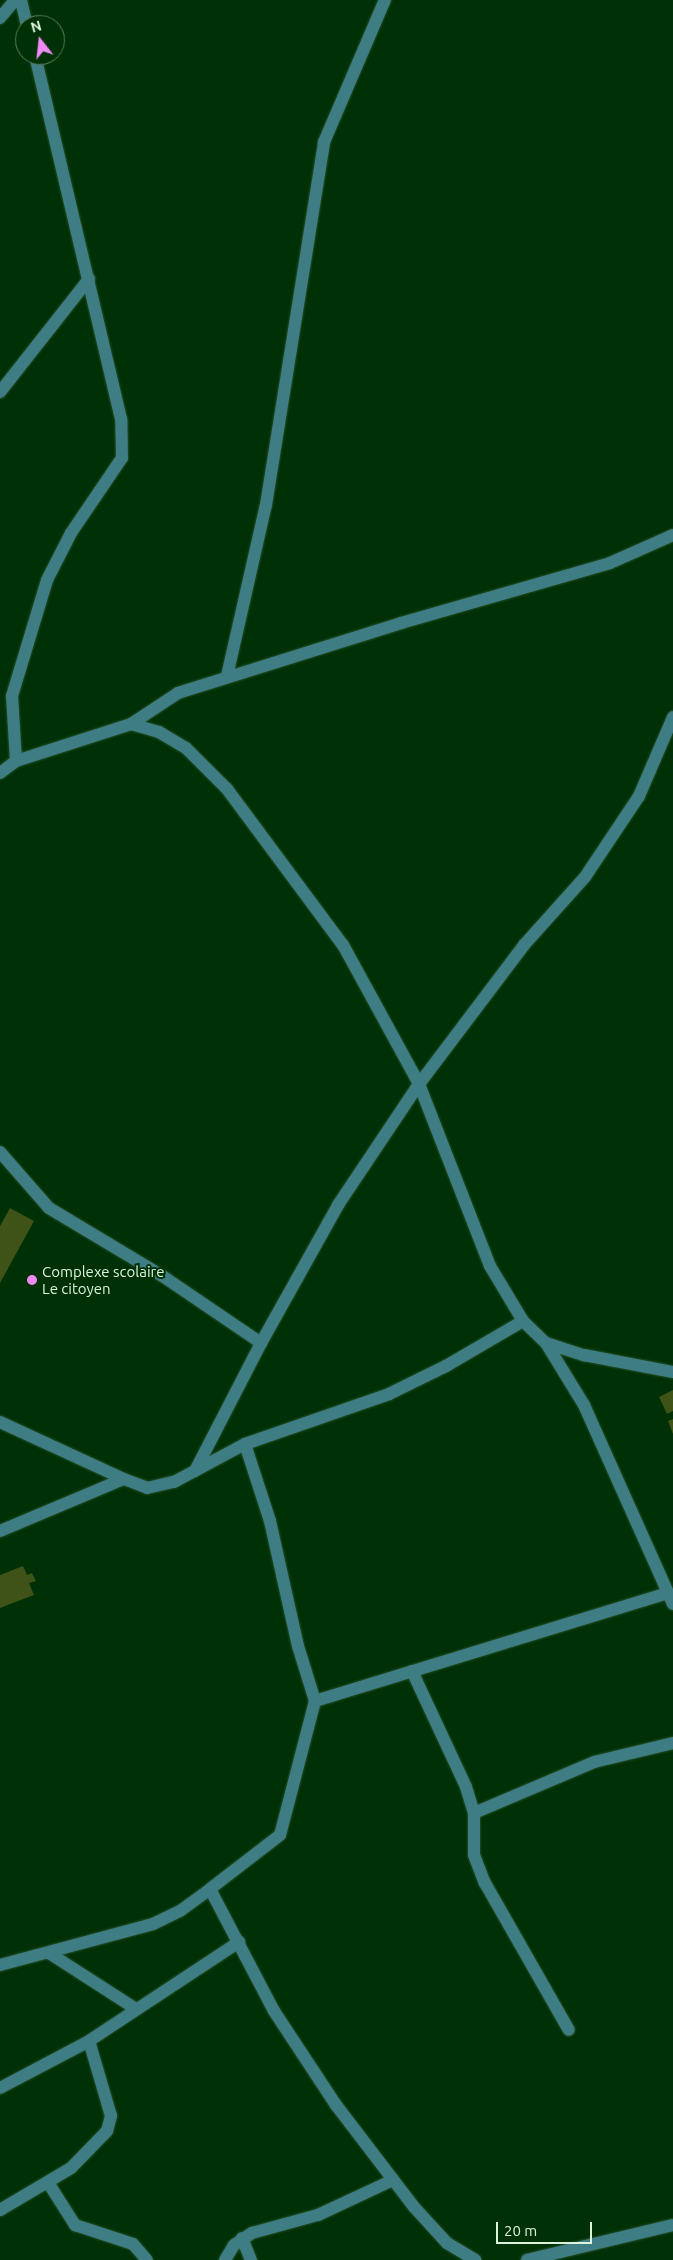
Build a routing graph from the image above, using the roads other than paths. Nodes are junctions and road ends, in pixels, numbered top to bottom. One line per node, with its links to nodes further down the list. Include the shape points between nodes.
1 (15, 0): 5 (street)
2 (21, 0): 4 (street)
3 (385, 0): 10 (street, via 324,142 266,505)
4 (25, 15)
5 (0, 18)
6 (36, 65): 7 (street)
7 (90, 280): 8 (street); 13 (street, via 121,419 122,458 71,533 47,580 12,696)
8 (0, 392)
9 (673, 535): 10 (street, via 610,563)
10 (227, 676): 12 (street, via 178,693)
11 (673, 717): 15 (street, via 639,796 585,877 524,945)
12 (131, 724): 13 (street); 15 (street, via 159,732 186,748 227,789 343,945)
13 (16, 761): 14 (street)
14 (0, 773)
15 (419, 1084): 17 (street, via 490,1266); 18 (street, via 338,1205)
16 (0, 1152): 18 (street, via 49,1208 161,1275)
17 (523, 1321): 19 (street); 22 (street, via 446,1366 389,1394)
18 (261, 1343): 23 (street)
19 (546, 1343): 20 (street, via 584,1355); 26 (street, via 584,1405)
20 (673, 1372)
21 (0, 1422): 24 (street)
22 (245, 1444): 23 (street); 28 (street, via 270,1522 298,1646)
23 (195, 1472): 24 (street, via 174,1482 147,1488)
24 (124, 1479): 25 (street)
25 (0, 1531)
26 (670, 1599): 27 (street)
27 (412, 1671): 28 (street); 30 (street, via 454,1759)
28 (315, 1701): 31 (street, via 280,1835)
29 (673, 1743): 30 (street, via 594,1762)
30 (474, 1812): 36 (street, via 474,1856 485,1883)
31 (210, 1889): 32 (street); 33 (street, via 160,1922)
32 (240, 1942): 35 (street); 39 (street, via 274,2011 336,2106)
33 (49, 1953): 34 (street); 35 (street)
34 (0, 1965)
35 (136, 2010): 37 (street)
36 (569, 2030)
37 (89, 2041): 38 (street); 40 (street, via 111,2123 95,2145)
38 (0, 2088)
39 (393, 2180): 43 (street, via 318,2215); 47 (street, via 447,2243)
40 (49, 2184): 41 (street); 44 (street, via 75,2225 133,2244)
41 (0, 2210)
42 (673, 2225): 48 (street)
43 (242, 2238): 45 (street); 46 (street)
44 (147, 2260)
45 (225, 2260)
46 (251, 2260)
47 (475, 2260)
48 (527, 2260)

